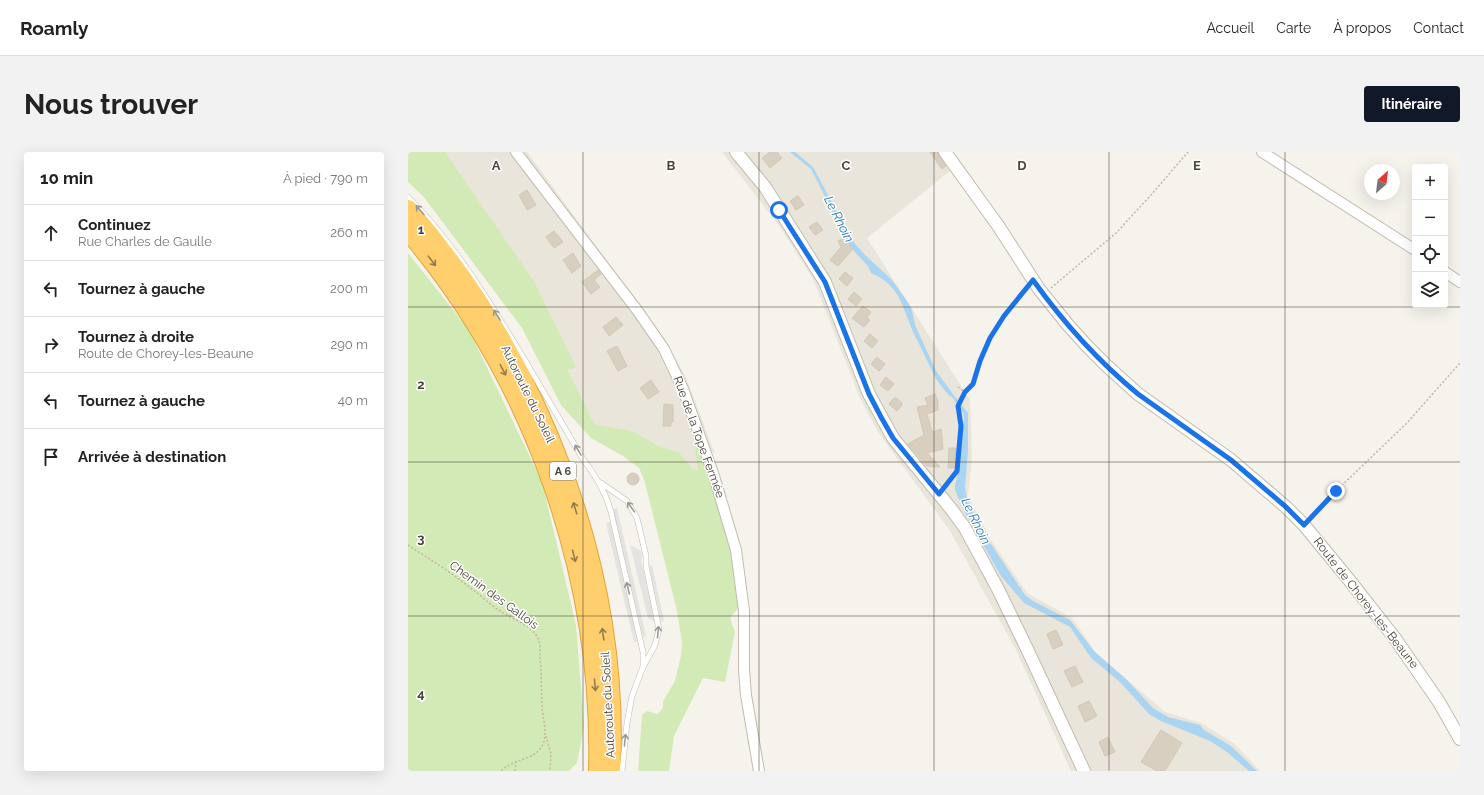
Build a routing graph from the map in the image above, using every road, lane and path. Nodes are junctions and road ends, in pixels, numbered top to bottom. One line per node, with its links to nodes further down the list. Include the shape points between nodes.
1 (516, 152): 31 (street, Rue de la Tope Fermée, via 640,314 664,349 683,389 714,476 736,550 744,611 746,695)
2 (736, 152): 18 (street, via 765,187 825,282 869,394 893,438)
3 (945, 152): 11 (street, Route de Chorey-les-Beaune, via 999,227)
4 (1188, 152): 13 (path, via 1116,233)
5 (1262, 152): 9 (street)
6 (408, 197): 17 (lane, one-way to 6, via 475,280)
7 (408, 209): 29 (highway, Autoroute du Soleil / A 6, one-way to 7, via 610,699 601,617 587,552 564,473 530,393 498,333 462,278)
8 (408, 230): 28 (highway, Autoroute du Soleil / A 6, one-way to 28, via 451,286 494,354 525,416 551,478 574,556 587,620 596,695)
9 (1412, 248)
10 (1448, 274): 12 (street)
11 (1033, 280): 13 (street, Route de Chorey-les-Beaune); 16 (path, via 990,338 973,384)
12 (1460, 282)
13 (1044, 294): 19 (street, Route de Chorey-les-Beaune, via 1068,325 1126,384 1231,460)
14 (1460, 363): 19 (path, via 1407,423)
15 (958, 387): 16 (path)
16 (964, 393): 18 (path, via 958,406 961,426 957,471)
17 (600, 483): 21 (lane, one-way to 17, via 643,652 614,526); 21 (lane, one-way to 17, via 656,645 659,629 640,525 627,501)
18 (939, 494): 32 (street, via 965,528 998,589)
19 (1304, 525): 23 (street, Route de Chorey-les-Beaune, via 1412,662)
20 (408, 545): 22 (path, Chemin des Gallois, via 497,609 535,632 540,644)
21 (643, 667): 30 (lane, one-way to 21, via 629,710)
22 (545, 734): 24 (path, via 539,751); 27 (path, Chemin des Gallois, via 551,754)
23 (1460, 739)
24 (516, 760): 25 (path); 26 (path)
25 (501, 771)
26 (515, 771)
27 (550, 771)
28 (598, 771)
29 (611, 771)
30 (622, 771)
31 (759, 771)
32 (1084, 771)

